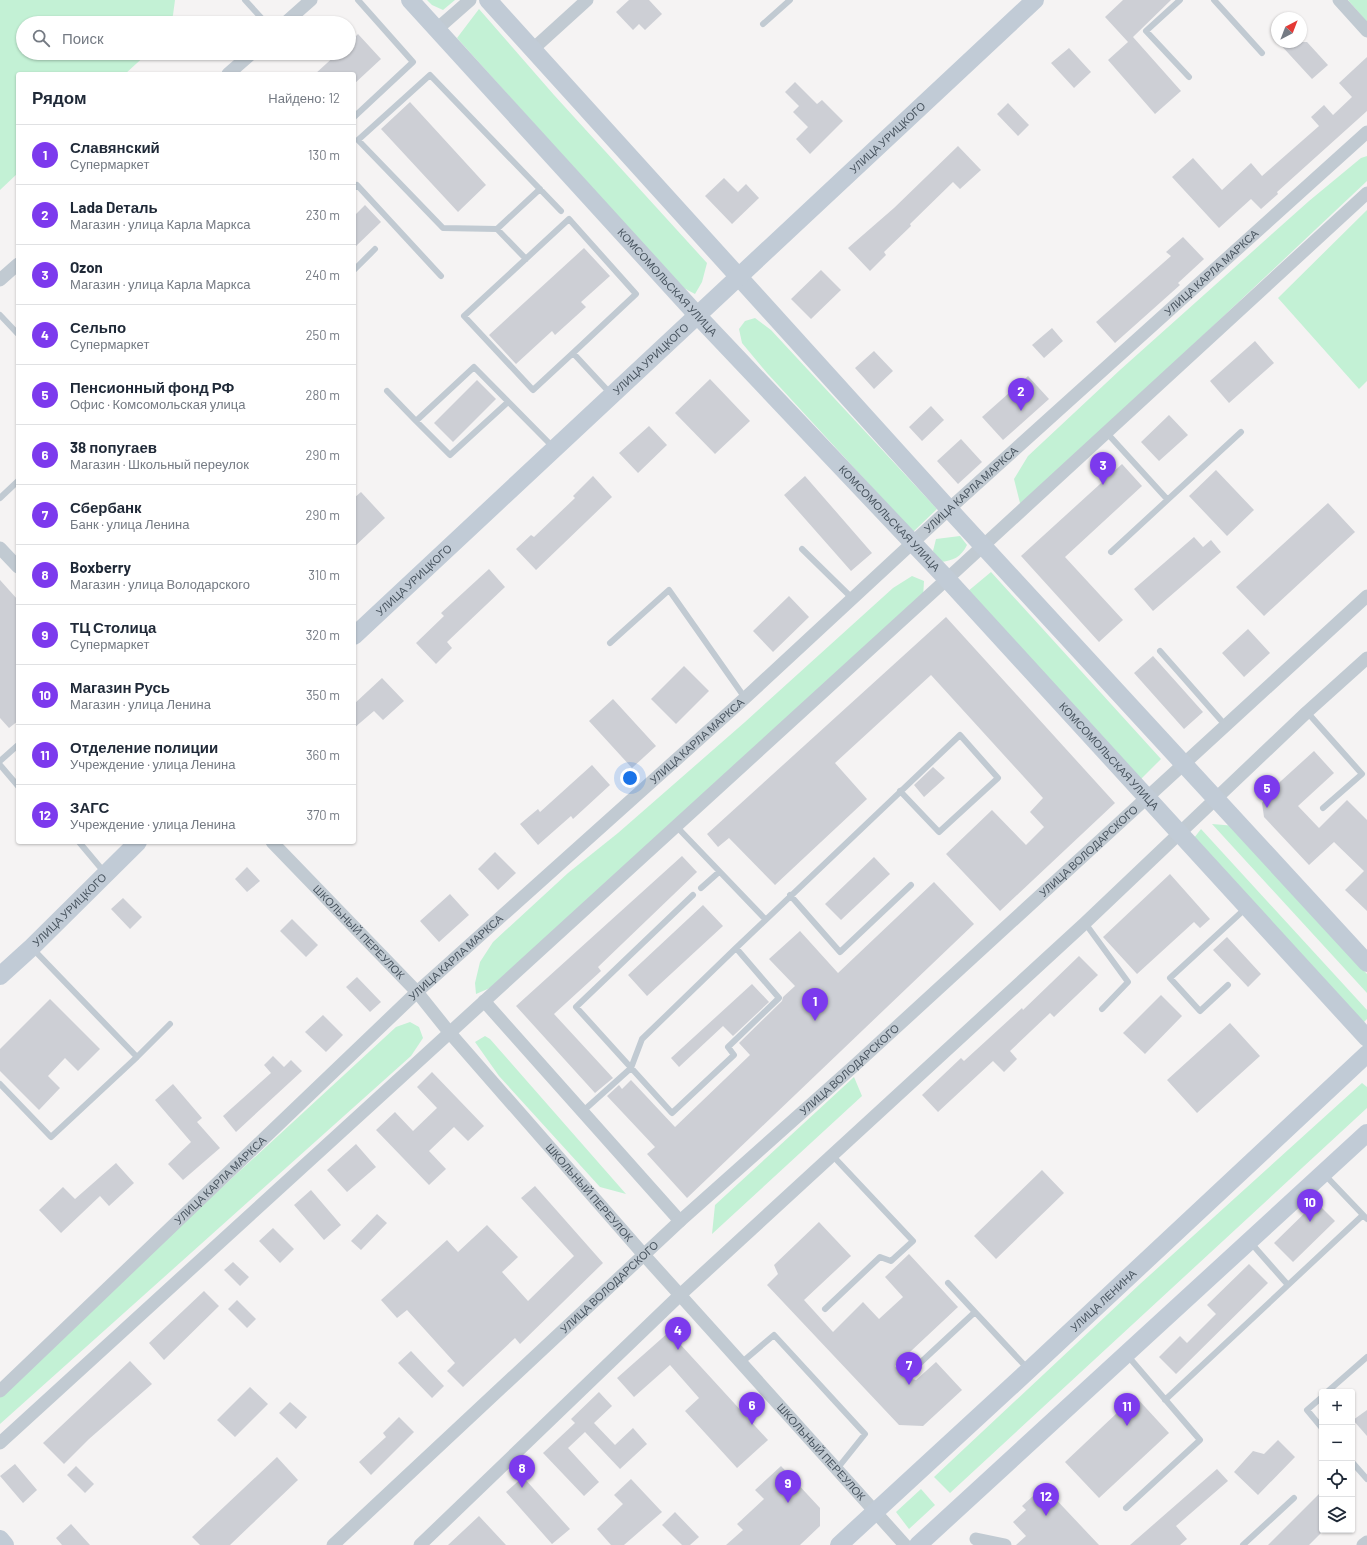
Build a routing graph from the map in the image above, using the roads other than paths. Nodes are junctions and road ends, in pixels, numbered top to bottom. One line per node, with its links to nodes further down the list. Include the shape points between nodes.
1 (245, 0): 13 (lane)
2 (311, 0): 14 (street)
3 (358, 0): 23 (lane, via 413,62)
4 (410, 0): 16 (street, КОМСОМОЛЬСКАЯ УЛИЦА)
5 (470, 0): 16 (street)
6 (488, 0): 18 (street)
7 (587, 0): 18 (street)
8 (790, 0): 15 (lane)
9 (1035, 0): 35 (street, УЛИЦА УРИЦКОГО)
10 (1180, 0): 22 (lane, via 1146,31)
11 (1214, 0): 19 (lane)
12 (1339, 0): 17 (street)
13 (260, 16)
14 (293, 16)
15 (763, 24)
16 (437, 29): 38 (street, КОМСОМОЛЬСКАЯ УЛИЦА)
17 (1367, 31)
18 (533, 49): 35 (street)
19 (1262, 53)
20 (244, 60): 21 (street)
21 (230, 72)
22 (1189, 77)
23 (356, 115)
24 (1367, 132): 51 (street, УЛИЦА КАРЛА МАРКСА)
25 (356, 186): 34 (lane, via 358,185)
26 (540, 189): 28 (lane); 29 (lane); 29 (lane, via 430,75 358,140 443,228)
27 (1367, 193): 45 (street)
28 (561, 211)
29 (497, 228): 31 (lane)
30 (375, 249): 33 (lane)
31 (526, 259): 40 (lane, via 464,316 533,390); 40 (lane, via 569,219 636,294)
32 (16, 266): 36 (street)
33 (356, 268)
34 (441, 276)
35 (737, 276): 38 (street, УЛИЦА УРИЦКОГО); 51 (street)
36 (0, 280)
37 (0, 315): 39 (lane)
38 (697, 315): 42 (street, УЛИЦА УРИЦКОГО); 52 (street, КОМСОМОЛЬСКАЯ УЛИЦА)
39 (16, 332)
40 (573, 354): 42 (lane)
41 (386, 391): 44 (lane)
42 (612, 395): 47 (street, УЛИЦА УРИЦКОГО)
43 (508, 402): 44 (lane, via 450,455); 44 (lane, via 474,367); 47 (lane)
44 (416, 421)
45 (1106, 432): 50 (lane); 53 (street)
46 (1241, 432): 50 (lane)
47 (554, 448): 61 (street, УЛИЦА УРИЦКОГО)
48 (16, 483): 49 (lane)
49 (0, 498)
50 (1167, 499): 56 (lane)
51 (949, 509): 52 (street, УЛИЦА КАРЛА МАРКСА); 53 (street)
52 (912, 542): 58 (street, КОМСОМОЛЬСКАЯ УЛИЦА); 60 (street, УЛИЦА КАРЛА МАРКСА)
53 (983, 546): 58 (street); 70 (street)
54 (0, 548): 57 (street)
55 (802, 549): 60 (lane)
56 (1111, 552)
57 (16, 565)
58 (947, 580): 74 (street, КОМСОМОЛЬСКАЯ УЛИЦА); 77 (street)
59 (1367, 596): 67 (street, УЛИЦА ВОЛОДАРСКОГО)
60 (852, 598): 65 (street, УЛИЦА КАРЛА МАРКСА)
61 (356, 634)
62 (610, 643): 65 (lane, via 669,590)
63 (1160, 650): 67 (lane)
64 (1367, 658): 66 (street)
65 (745, 698): 96 (street, УЛИЦА КАРЛА МАРКСА)
66 (1307, 712): 75 (street); 76 (lane, via 1362,774)
67 (1226, 726): 70 (street, УЛИЦА ВОЛОДАРСКОГО)
68 (16, 747): 69 (lane)
69 (0, 761)
70 (1184, 764): 74 (street, УЛИЦА ВОЛОДАРСКОГО); 75 (street)
71 (0, 765): 72 (lane)
72 (16, 784)
73 (900, 791): 73 (lane, via 960,735 998,778 939,832); 87 (lane)
74 (1148, 797): 78 (street, КОМСОМОЛЬСКАЯ УЛИЦА); 111 (street, УЛИЦА ВОЛОДАРСКОГО, via 860,1061)
75 (1216, 799): 78 (street); 93 (street)
76 (1323, 808)
77 (676, 826): 82 (lane); 97 (street)
78 (1180, 833): 88 (street, КОМСОМОЛЬСКАЯ УЛИЦА); 90 (street)
79 (81, 844): 83 (lane)
80 (136, 844): 83 (street, УЛИЦА УРИЦКОГО)
81 (274, 844): 96 (street, ШКОЛЬНЫЙ ПЕРЕУЛОК)
82 (719, 872): 85 (lane); 89 (lane)
83 (106, 874): 91 (street, УЛИЦА УРИЦКОГО)
84 (911, 885): 87 (lane, via 840,952)
85 (701, 888)
86 (693, 895): 104 (lane, via 576,1007)
87 (790, 896): 89 (lane)
88 (1247, 907): 95 (lane, via 1170,978 1200,1011); 101 (street, КОМСОМОЛЬСКАЯ УЛИЦА)
89 (765, 919): 92 (lane)
90 (1085, 923): 98 (lane, via 1128,982); 108 (street)
91 (32, 947): 94 (street, УЛИЦА УРИЦКОГО); 103 (lane)
92 (736, 948): 104 (lane, via 642,1039); 104 (lane, via 779,998 728,1047 734,1055 672,1113)
93 (1367, 963)
94 (0, 976)
95 (1228, 985)
96 (417, 992): 100 (street, ШКОЛЬНЫЙ ПЕРЕУЛОК); 125 (street, УЛИЦА КАРЛА МАРКСА)
97 (484, 1001): 100 (street); 106 (street)
98 (1102, 1009)
99 (170, 1024): 103 (lane)
100 (449, 1032): 113 (street, ШКОЛЬНЫЙ ПЕРЕУЛОК); 129 (street)
101 (1367, 1038)
102 (1367, 1054): 123 (street, УЛИЦА ЛЕНИНА)
103 (137, 1056): 105 (lane, via 51,1137)
104 (631, 1068): 106 (lane)
105 (0, 1084)
106 (582, 1112): 111 (street)
107 (1367, 1133): 109 (street)
108 (832, 1154): 116 (street); 117 (lane, via 913,1241 891,1261 880,1257)
109 (1323, 1173): 110 (lane); 112 (street)
110 (1365, 1217): 115 (lane)
111 (680, 1221): 113 (street, УЛИЦА ВОЛОДАРСКОГО)
112 (1249, 1242): 115 (lane); 119 (street)
113 (644, 1255): 116 (street, ШКОЛЬНЫЙ ПЕРЕУЛОК); 140 (street, УЛИЦА ВОЛОДАРСКОГО)
114 (948, 1284): 118 (lane)
115 (1288, 1285): 126 (lane)
116 (680, 1295): 121 (street, ШКОЛЬНЫЙ ПЕРЕУЛОК); 141 (street)
117 (825, 1309)
118 (975, 1312): 122 (lane); 123 (lane)
119 (1127, 1355): 126 (lane); 144 (street)
120 (1367, 1357): 124 (lane)
121 (741, 1363): 131 (street, ШКОЛЬНЫЙ ПЕРЕУЛОК); 131 (lane, via 774,1335 865,1434)
122 (920, 1363)
123 (1029, 1370): 135 (street, УЛИЦА ЛЕНИНА)
124 (1330, 1389)
125 (0, 1391)
126 (1165, 1400): 134 (lane, via 1200,1440)
127 (1319, 1400): 128 (lane, via 1307,1410)
128 (1319, 1424)
129 (0, 1443)
130 (1355, 1465): 132 (lane)
131 (837, 1469): 135 (street, ШКОЛЬНЫЙ ПЕРЕУЛОК)
132 (1367, 1479)
133 (1294, 1498): 146 (lane)
134 (1126, 1508)
135 (875, 1512): 142 (street, УЛИЦА ЛЕНИНА); 143 (street, ШКОЛЬНЫЙ ПЕРЕУЛОК)
136 (0, 1539): 139 (street)
137 (976, 1539): 145 (street)
138 (1367, 1542): 147 (street)
139 (5, 1545)
140 (333, 1545)
141 (420, 1545)
142 (839, 1545)
143 (905, 1545)
144 (918, 1545)
145 (1006, 1545)
146 (1243, 1545)
147 (1363, 1545)

